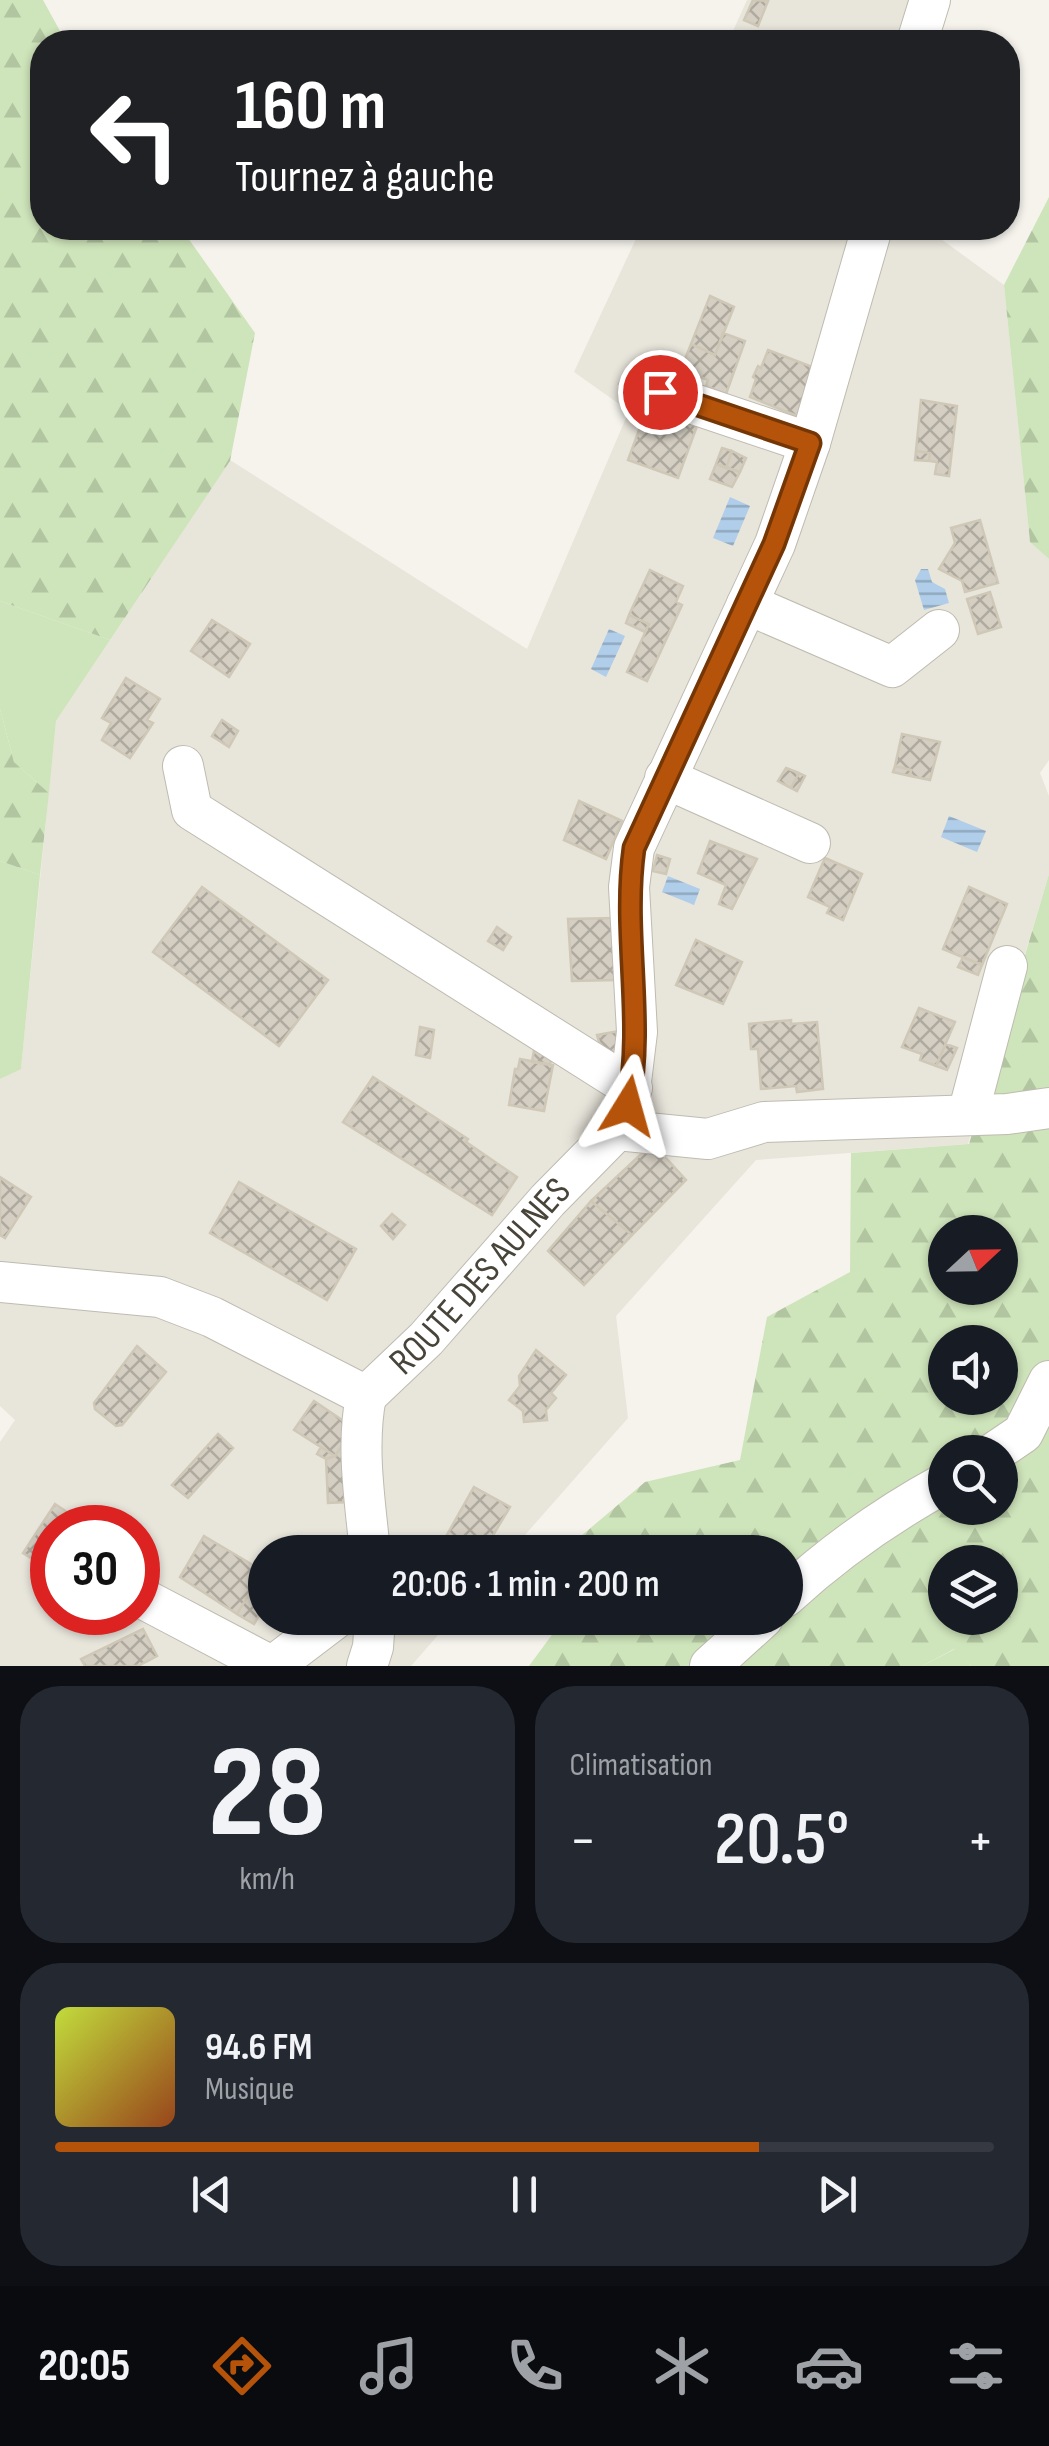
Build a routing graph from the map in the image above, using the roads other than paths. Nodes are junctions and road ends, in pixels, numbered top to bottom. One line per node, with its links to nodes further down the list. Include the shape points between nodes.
1 (930, 0): 2 (street)
2 (921, 30)
3 (869, 240): 5 (street, ROUTE DES AULNES)
4 (660, 392): 5 (street)
5 (810, 443): 6 (street, ROUTE DES AULNES)
6 (747, 604): 7 (street, via 892,668); 9 (street, ROUTE DES AULNES)
7 (939, 630)
8 (183, 766): 12 (street, via 192,810)
9 (665, 778): 10 (street); 12 (street, ROUTE DES AULNES, via 634,848 628,887 636,1032)
10 (810, 843)
11 (1007, 966): 14 (street)
12 (632, 1088): 15 (street, ROUTE DES AULNES)
13 (1049, 1108): 14 (street)
14 (968, 1114): 15 (street, via 764,1122 708,1139)
15 (617, 1130): 18 (street, ROUTE DES AULNES, via 426,1340)
16 (0, 1282): 18 (street, ROUTE DES AULNES, via 160,1297 212,1316)
17 (1049, 1380): 19 (street)
18 (366, 1396): 21 (street, via 361,1455)
19 (1018, 1437)
20 (928, 1492): 22 (street)
21 (368, 1535)
22 (803, 1580)
23 (160, 1607): 27 (street)
24 (313, 1635): 27 (street)
25 (374, 1635): 28 (street)
26 (744, 1635): 29 (street)
27 (272, 1666)
28 (367, 1666)
29 (710, 1666)

